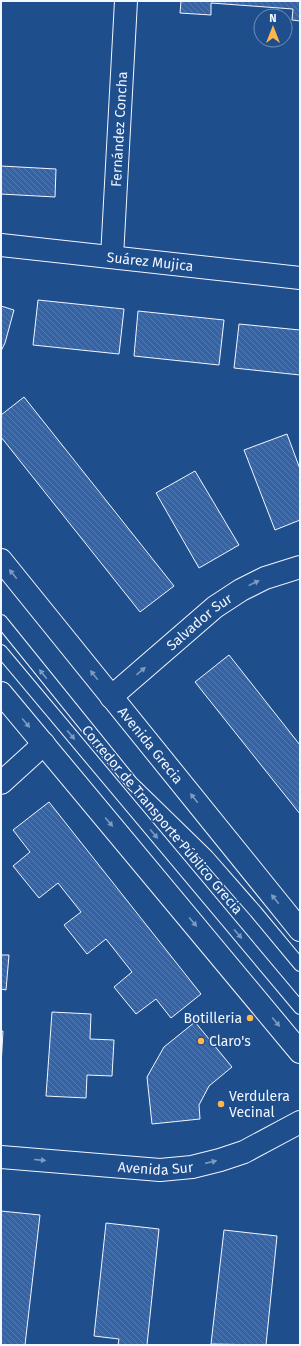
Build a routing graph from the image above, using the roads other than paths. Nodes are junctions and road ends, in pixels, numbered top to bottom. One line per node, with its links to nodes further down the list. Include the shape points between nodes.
1 (126, 1): 3 (main road, Fernández Concha)
2 (1, 245): 3 (main road, Suárez Mujica)
3 (112, 257): 4 (main road, Suárez Mujica)
4 (300, 278)
5 (1, 560): 10 (main road, Avenida Grecia, one-way to 5)
6 (300, 567): 10 (main road, Salvador Sur, one-way to 6, via 215,607 240,590 265,578)
7 (1, 622): 14 (lane, Corredor de Transporte Público Grecia, one-way to 7, via 207,856 131,782)
8 (1, 651): 15 (lane, Corredor de Transporte Público Grecia, one-way to 15)
9 (1, 693): 11 (main road, one-way to 11)
10 (111, 697): 13 (main road, Avenida Grecia, one-way to 10)
11 (44, 744): 12 (main road); 16 (main road, one-way to 16)
12 (1, 783)
13 (300, 930)
14 (300, 965)
15 (300, 1008)
16 (300, 1052)
17 (300, 1122): 18 (main road, Avenida Sur, one-way to 17, via 160,1170 192,1167 244,1152)
18 (1, 1157)

